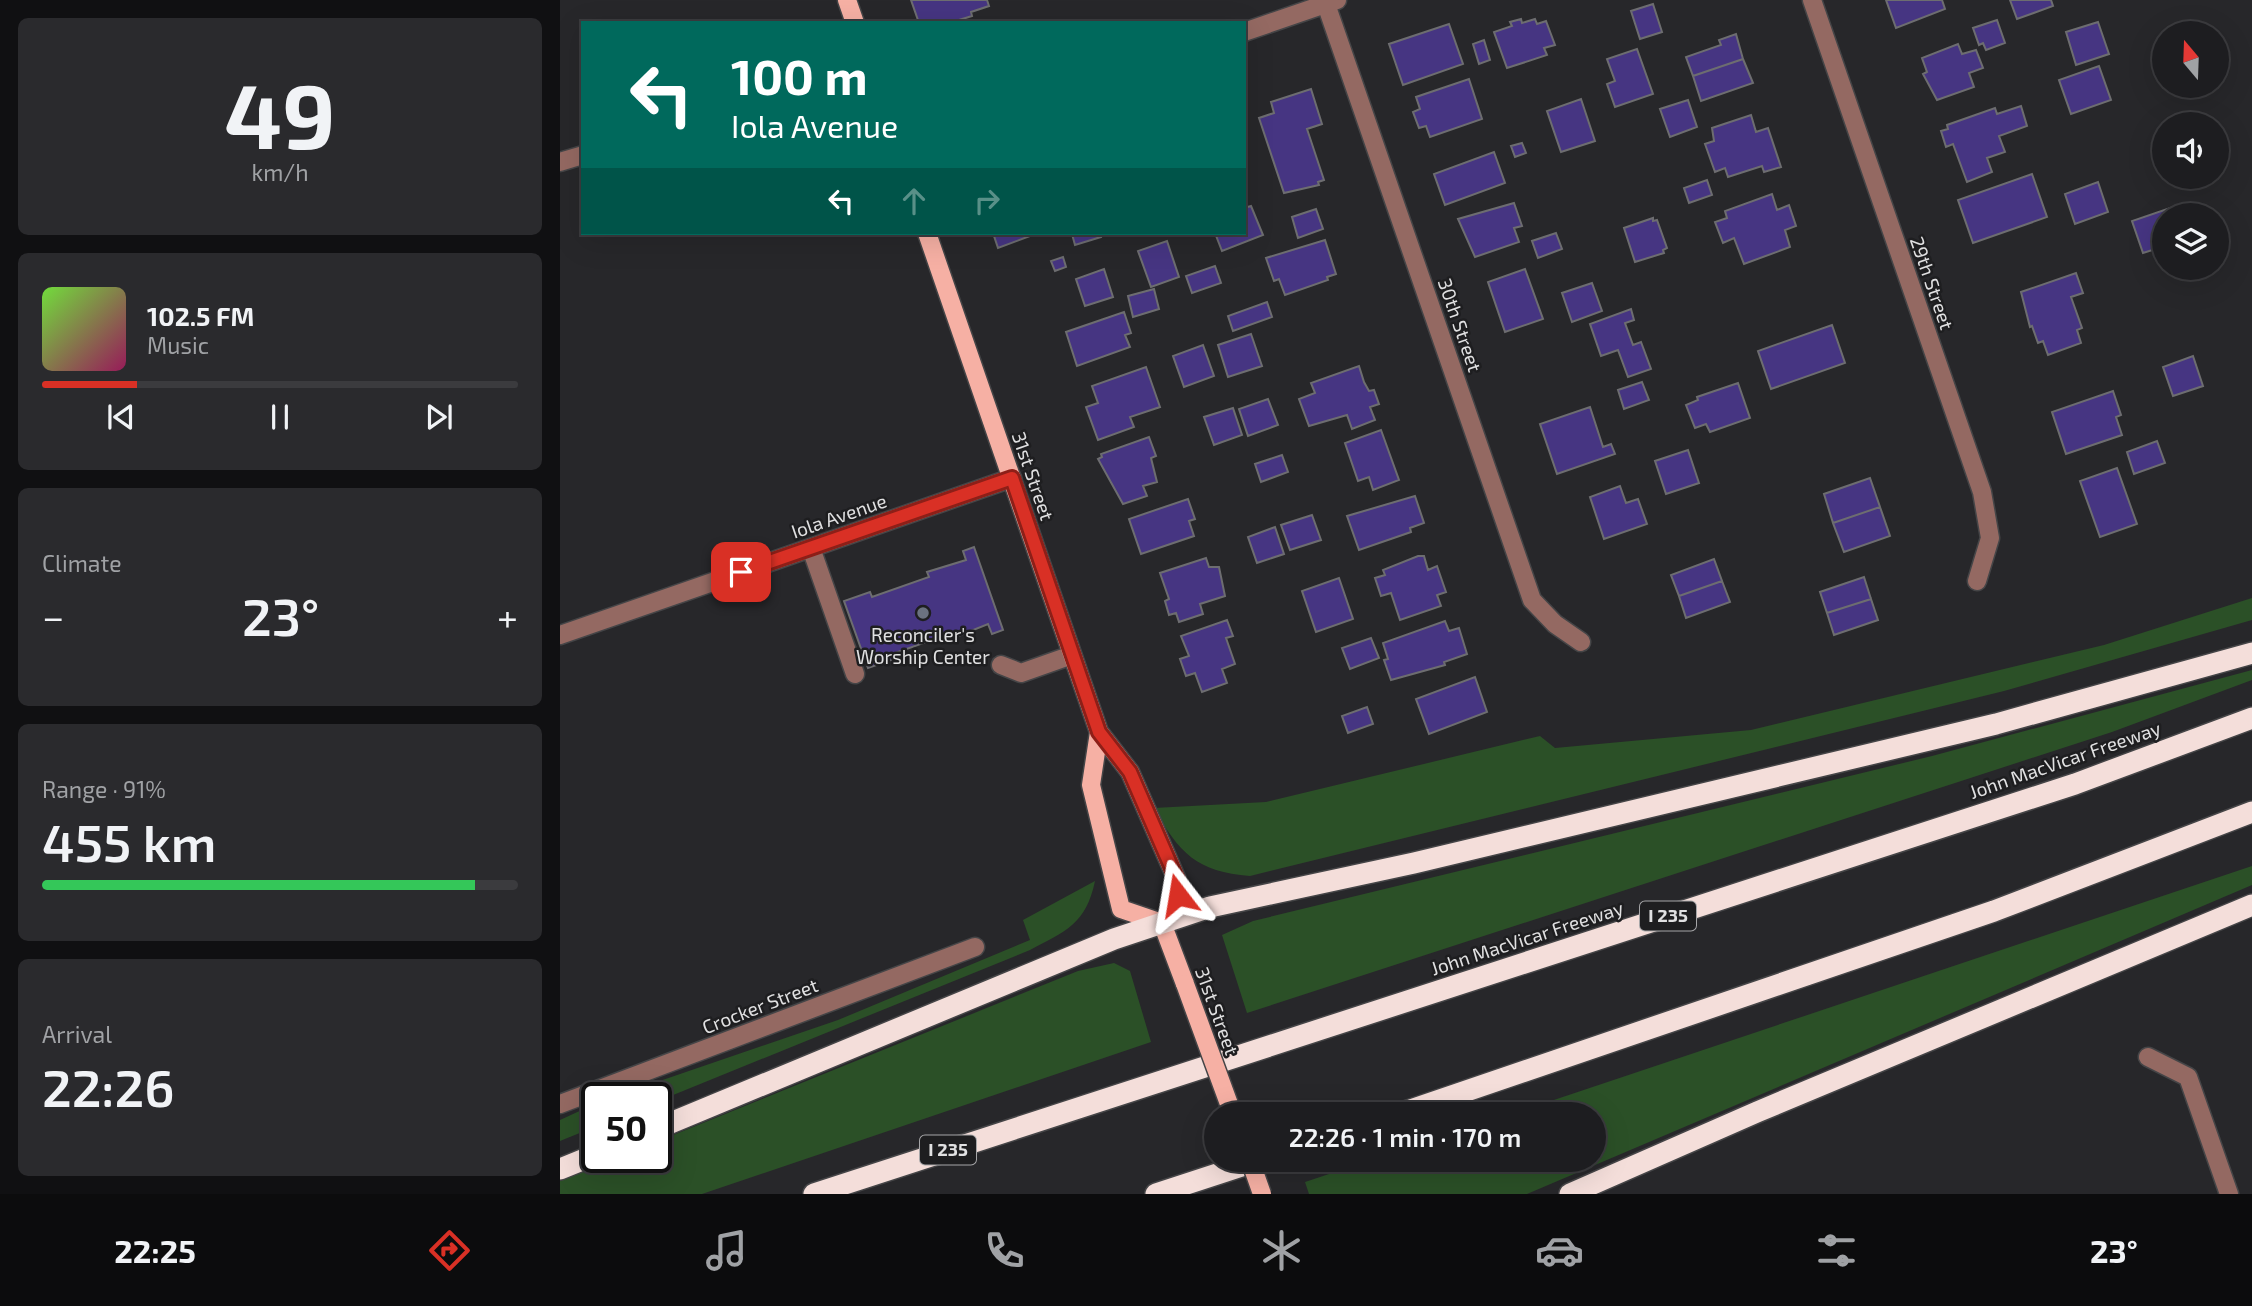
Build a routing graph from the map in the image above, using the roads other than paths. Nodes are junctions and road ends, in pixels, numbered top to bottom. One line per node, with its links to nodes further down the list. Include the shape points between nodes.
1 (847, 0): 4 (main road)
2 (1812, 0): 11 (street, 29th Street, via 1982,492 1990,538)
3 (1332, 2): 5 (street); 13 (street, 30th Street, via 1532,600)
4 (854, 21)
5 (1246, 31)
6 (581, 156): 7 (street)
7 (560, 162)
8 (928, 235): 9 (main road, 31st Street)
9 (1012, 478): 10 (street, Iola Avenue); 15 (main road, 31st Street)
10 (811, 548): 12 (street, Iola Avenue); 17 (street)
11 (1978, 582)
12 (560, 635)
13 (1581, 642)
14 (2252, 653): 22 (highway, via 1996,724 1210,907)
15 (1072, 655): 16 (street, via 1021,673); 19 (main road, 31st Street)
16 (1001, 664)
17 (855, 674)
18 (2252, 718): 33 (highway, John MacVicar Freeway / I 235, via 2075,784)
19 (1099, 732): 22 (main road, 31st Street, via 1130,772 1177,880 1174,906); 22 (main road, 31st Street, via 1091,785 1121,909)
20 (2252, 812): 26 (highway, via 1994,911)
21 (2252, 905): 36 (highway)
22 (1162, 923): 25 (main road, 31st Street, bridge); 28 (highway)
23 (975, 947): 27 (street, Crocker Street)
24 (2148, 1057): 37 (street, via 2188,1077)
25 (1228, 1102)
26 (1434, 1102)
27 (560, 1104)
28 (672, 1122)
29 (581, 1160): 30 (highway)
30 (560, 1169)
31 (1223, 1172): 34 (highway)
32 (1254, 1172): 35 (main road, bridge)
33 (814, 1194)
34 (1156, 1194)
35 (1262, 1194)
36 (1570, 1194)
37 (2229, 1194)

